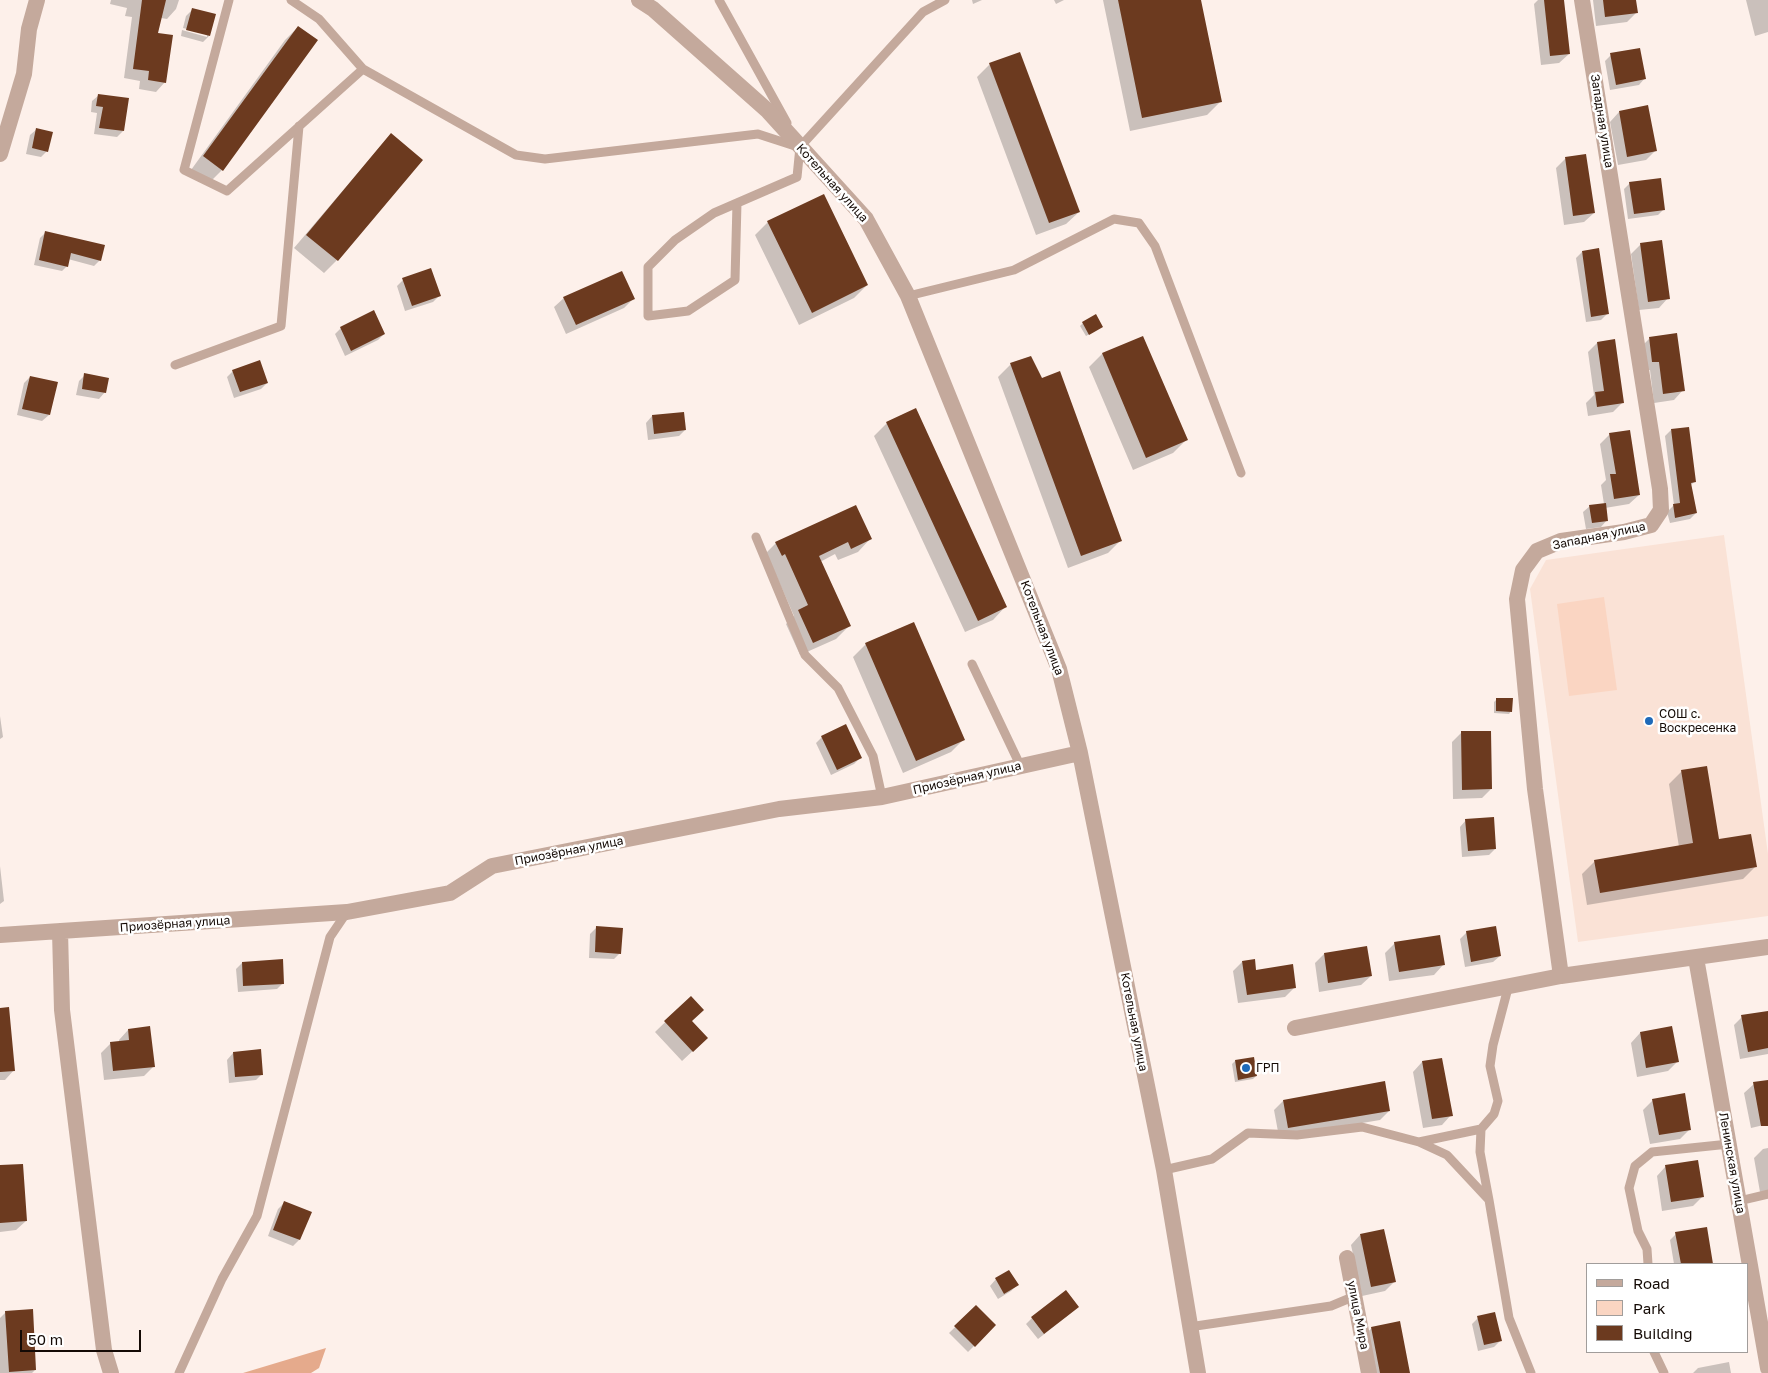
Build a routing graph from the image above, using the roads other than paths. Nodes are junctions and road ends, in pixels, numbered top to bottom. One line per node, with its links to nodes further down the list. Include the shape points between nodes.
1 (37, 0): 11 (street, via 29,29 24,74)
2 (229, 0): 9 (lane, via 184,170 227,191)
3 (291, 0): 8 (lane, via 319,19)
4 (639, 0): 10 (street, Котельная улица, via 768,111)
5 (719, 0): 10 (lane)
6 (945, 0): 10 (lane, via 923,12)
7 (1582, 0): 26 (street, Западная улица, via 1661,510 1651,525 1561,541 1537,551 1523,570 1517,599 1535,788)
8 (363, 68): 9 (lane); 10 (lane, via 516,155 545,158 758,134)
9 (299, 126): 14 (lane, via 281,326)
10 (800, 147): 12 (lane, via 798,177); 13 (street, Котельная улица, via 866,219)
11 (0, 154)
12 (737, 203): 12 (lane, via 735,280 688,311 648,316 648,267 675,240 714,212)
13 (908, 296): 15 (lane, via 1014,270 1114,218 1139,223 1154,246); 18 (street, Котельная улица, via 1059,669)
14 (175, 364)
15 (1240, 473)
16 (756, 537): 20 (lane, via 805,655 838,688 872,756)
17 (972, 664): 19 (lane)
18 (1080, 753): 19 (street, Приозёрная улица); 32 (street, Котельная улица)
19 (1020, 766): 20 (street, Приозёрная улица)
20 (882, 796): 21 (street, Приозёрная улица, via 779,809 492,866 450,893)
21 (347, 912): 22 (street, Приозёрная улица); 43 (lane, via 330,937 257,1216 222,1279)
22 (60, 931): 23 (street, Приозёрная улица); 42 (street, via 62,1010 104,1350)
23 (0, 935)
24 (1768, 947): 25 (street)
25 (1696, 958): 26 (street); 31 (street, Ленинская улица)
26 (1562, 976): 27 (street)
27 (1508, 988): 28 (street); 29 (lane, via 1490,1066 1498,1101 1494,1114)
28 (1295, 1028)
29 (1481, 1129): 30 (lane); 34 (lane, via 1480,1152)
30 (1418, 1142): 32 (lane, via 1362,1127 1297,1135 1248,1133 1212,1159); 34 (lane, via 1447,1155)
31 (1729, 1144): 35 (street, Ленинская улица); 37 (lane, via 1652,1152 1635,1166 1629,1188)
32 (1164, 1170): 39 (street, Котельная улица)
33 (1768, 1194): 35 (lane)
34 (1489, 1200): 46 (lane, via 1509,1318)
35 (1739, 1201): 41 (street, Ленинская улица)
36 (1347, 1258): 38 (street, улица Мира)
37 (1648, 1263)
38 (1355, 1296): 39 (lane, via 1331,1306); 45 (street, улица Мира)
39 (1189, 1327): 44 (street, Котельная улица)
40 (1654, 1353): 47 (lane)
41 (1768, 1368)
42 (110, 1373)
43 (180, 1373)
44 (1198, 1373)
45 (1369, 1373)
46 (1531, 1373)
47 (1664, 1373)

